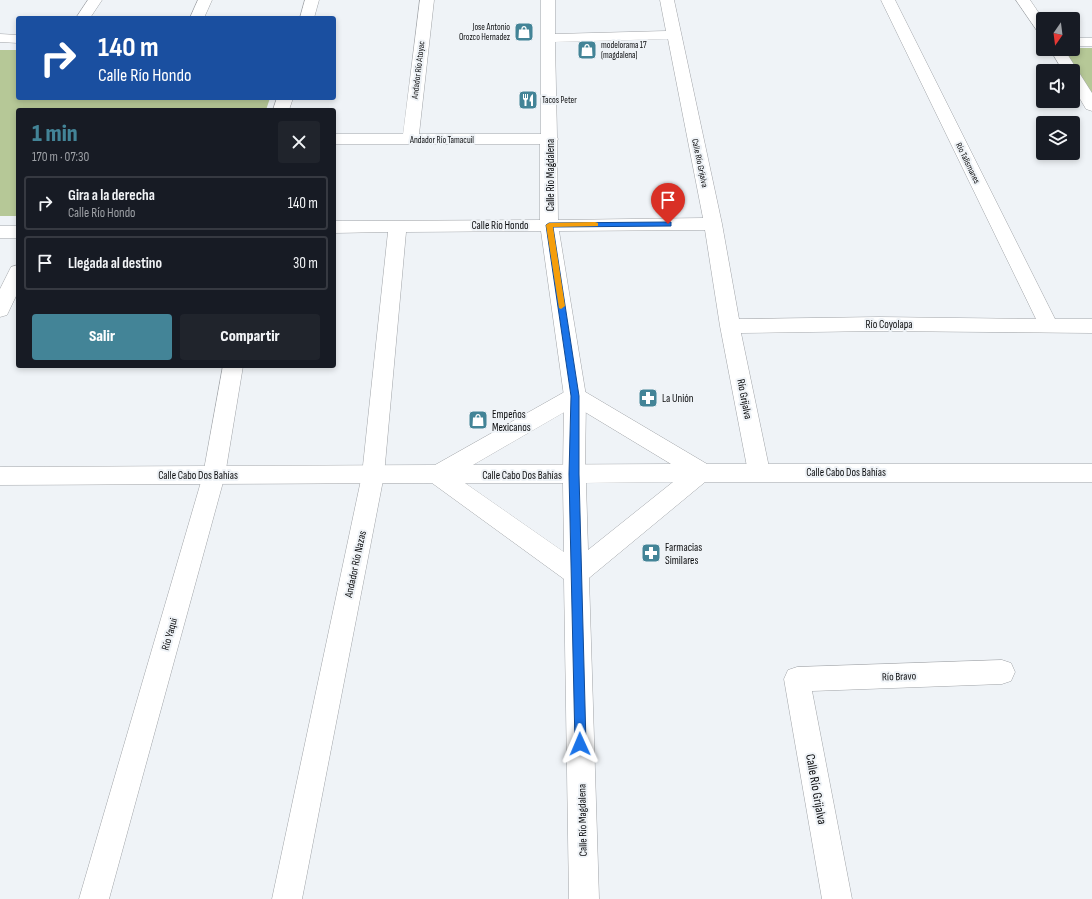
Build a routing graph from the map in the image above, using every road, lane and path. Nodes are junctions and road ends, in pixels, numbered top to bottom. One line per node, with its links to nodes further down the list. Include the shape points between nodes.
1 (94, 0): 9 (street)
2 (205, 0): 10 (street)
3 (312, 0): 11 (street)
4 (427, 0): 22 (street, Andador Río Atoyac)
5 (548, 0): 15 (street, Calle Río Magdalena)
6 (667, 0): 13 (street, Calle Río Grijalva)
7 (888, 0): 33 (street, Río Talismanes)
8 (1023, 0): 12 (street)
9 (84, 16)
10 (197, 16)
11 (307, 16)
12 (1036, 19)
13 (674, 35): 15 (street); 24 (street, Calle Río Grijalva)
14 (0, 38): 16 (street)
15 (548, 38): 23 (street, Calle Río Magdalena)
16 (16, 39)
17 (1080, 42): 18 (street)
18 (1092, 42)
19 (1080, 86): 20 (street)
20 (1092, 106)
21 (336, 139): 22 (street, Andador Río Tamacuil)
22 (410, 140): 23 (street, Andador Río Tamacuil)
23 (550, 140): 25 (street, Calle Río Magdalena)
24 (713, 224): 25 (street, Calle Río Hondo); 32 (street, Calle Río Grijalva)
25 (549, 225): 26 (street, Calle Río Hondo); 36 (street, Calle Río Magdalena)
26 (398, 226): 27 (street, Calle Río Hondo); 42 (street, Andador Río Nazas)
27 (336, 227)
28 (0, 232): 29 (street)
29 (16, 232)
30 (16, 275): 31 (street)
31 (0, 310)
32 (730, 326): 33 (street, Río Coyolapa); 38 (street, Río Grijalva)
33 (1048, 326): 34 (street, Río Coyolapa)
34 (1092, 326)
35 (233, 368): 41 (street, Río Yaqui)
36 (575, 396): 37 (street); 40 (street, Calle Río Magdalena); 43 (street)
37 (702, 472): 38 (street, Calle Cabo Dos Bahías); 40 (street, Calle Cabo Dos Bahías); 45 (street)
38 (759, 472): 39 (street, Calle Cabo Dos Bahías)
39 (1092, 472)
40 (574, 474): 43 (street, Calle Cabo Dos Bahías); 45 (street, Calle Río Magdalena)
41 (214, 475): 42 (street, Calle Cabo Dos Bahías); 44 (street, Calle Cabo Dos Bahías); 48 (street, Río Yaqui)
42 (373, 475): 43 (street, Calle Cabo Dos Bahías); 49 (street, Andador Río Nazas)
43 (437, 475): 45 (street)
44 (0, 476)
45 (576, 574): 50 (street, Calle Río Magdalena)
46 (1002, 672): 47 (street, Río Bravo)
47 (797, 679): 51 (street, Calle Río Grijalva)
48 (94, 899)
49 (287, 899)
50 (584, 899)
51 (837, 899)

